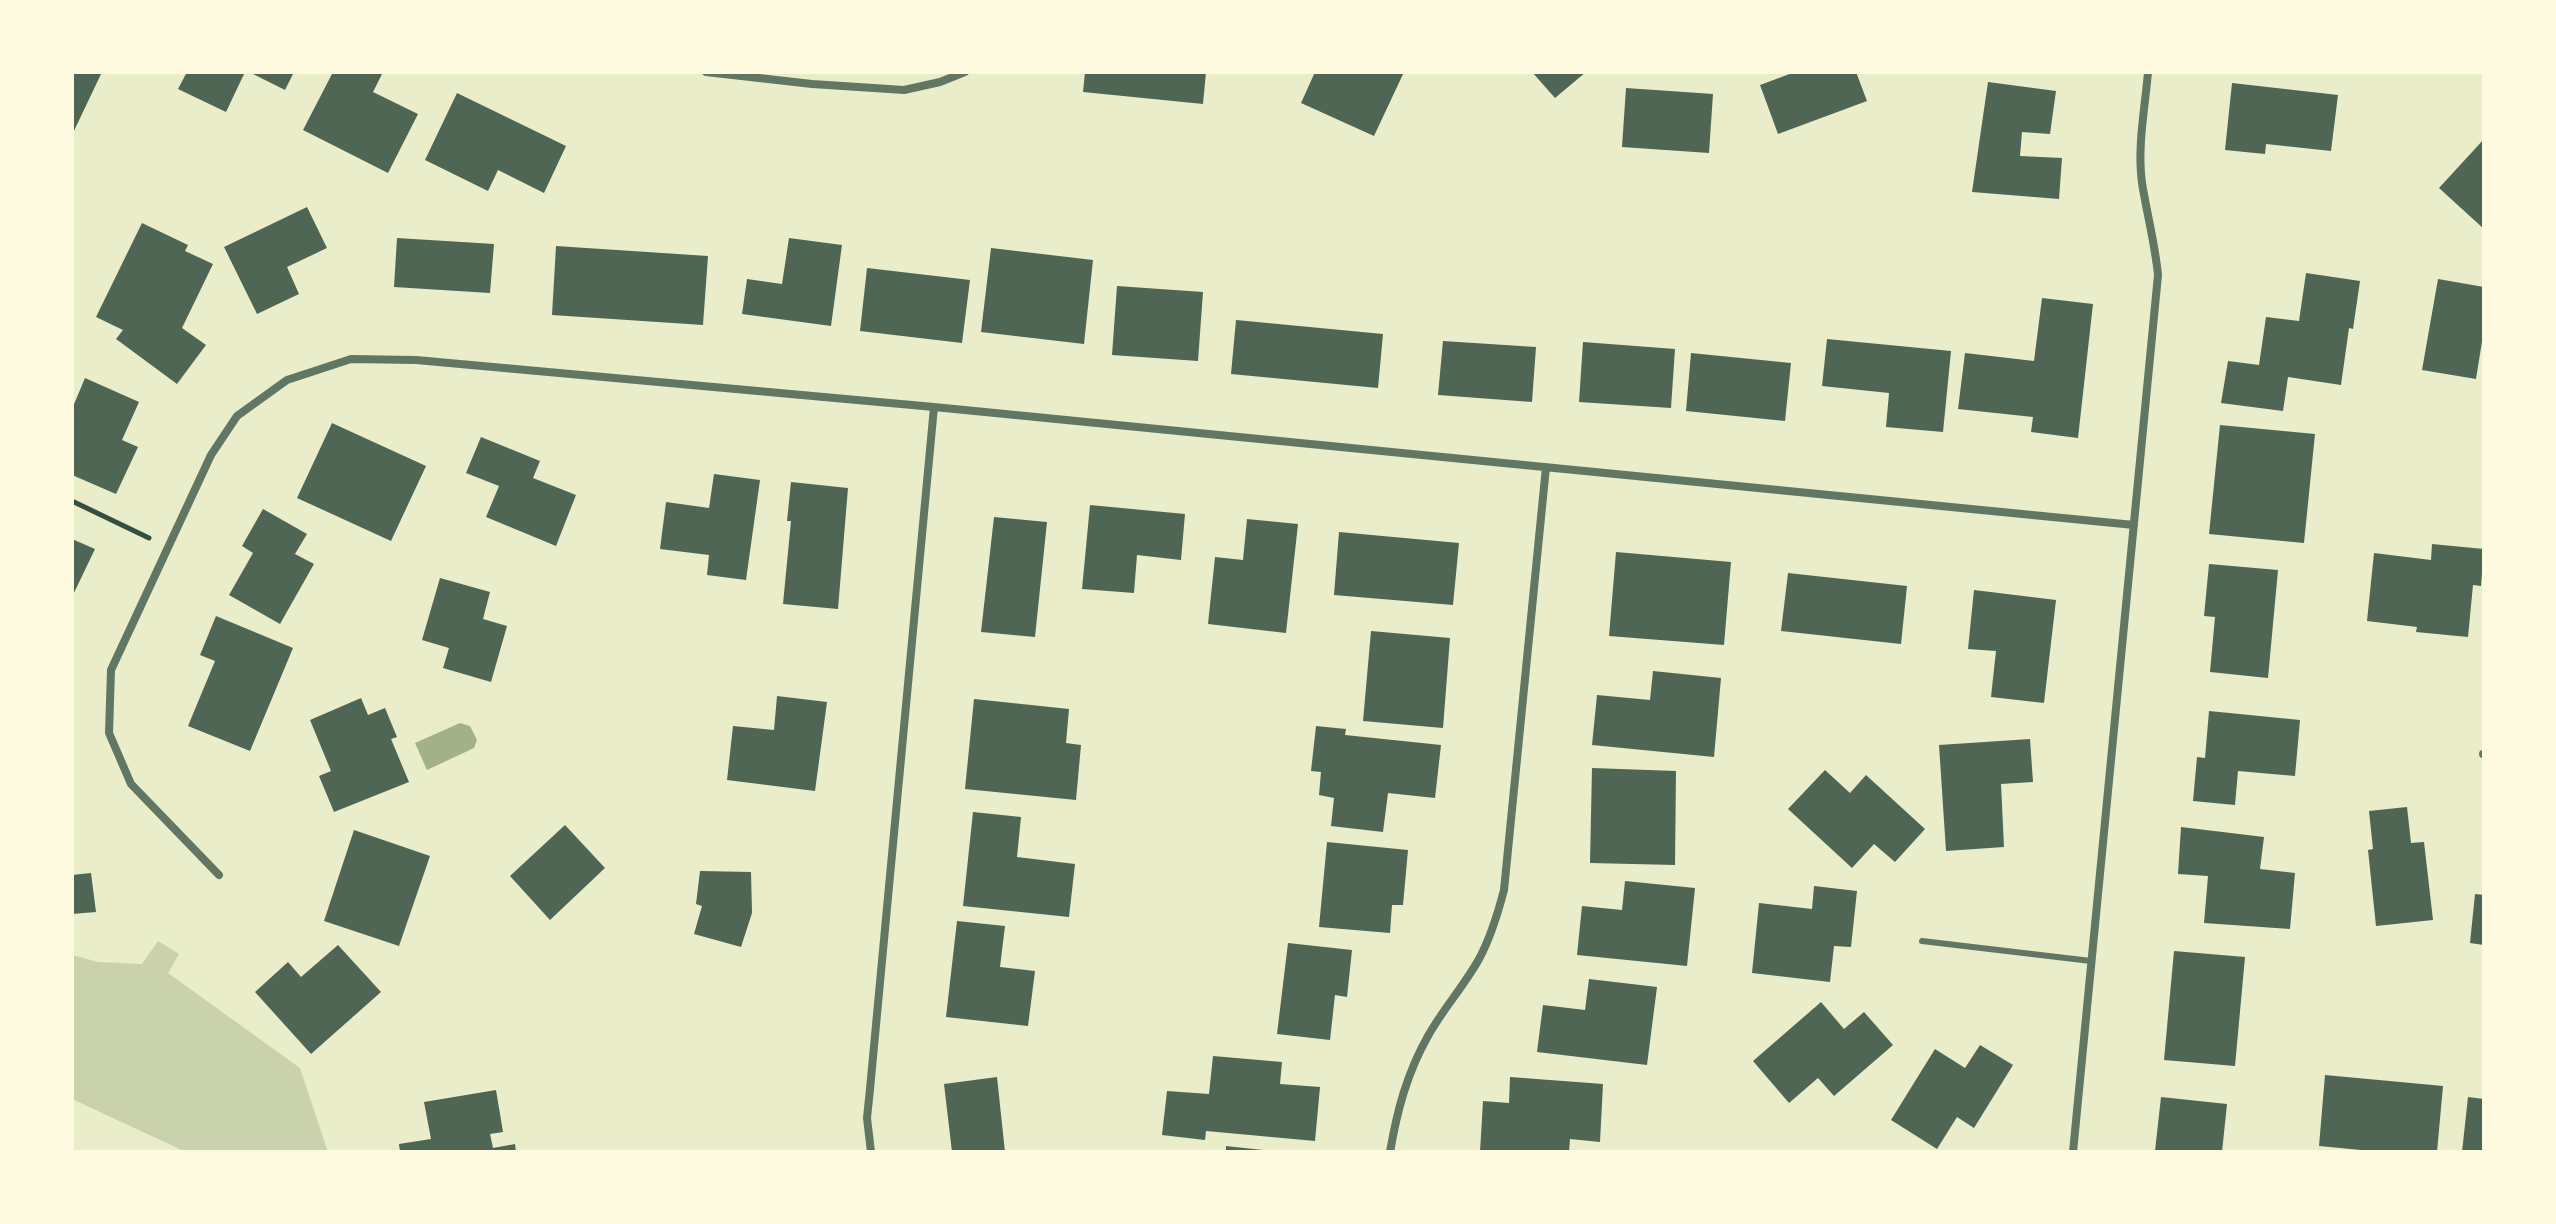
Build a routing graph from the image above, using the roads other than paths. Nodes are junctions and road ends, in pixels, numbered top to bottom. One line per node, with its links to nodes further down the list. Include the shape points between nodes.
1 (706, 72): 2 (street, via 904,90)
2 (965, 72)
3 (2148, 72): 6 (street, via 2142,182 2158,275)
4 (934, 407): 5 (street); 7 (street, via 416,360 351,359 287,380 237,416 211,455 111,670 109,733 131,784); 10 (street, via 867,1118)
5 (1546, 467): 6 (street); 11 (street, via 1504,890 1480,958 1428,1035 1407,1077)
6 (2134, 525): 9 (street)
7 (219, 875)
8 (1922, 941): 9 (lane)
9 (2091, 961): 12 (street)
10 (871, 1152)
11 (1390, 1152)
12 (2073, 1152)

